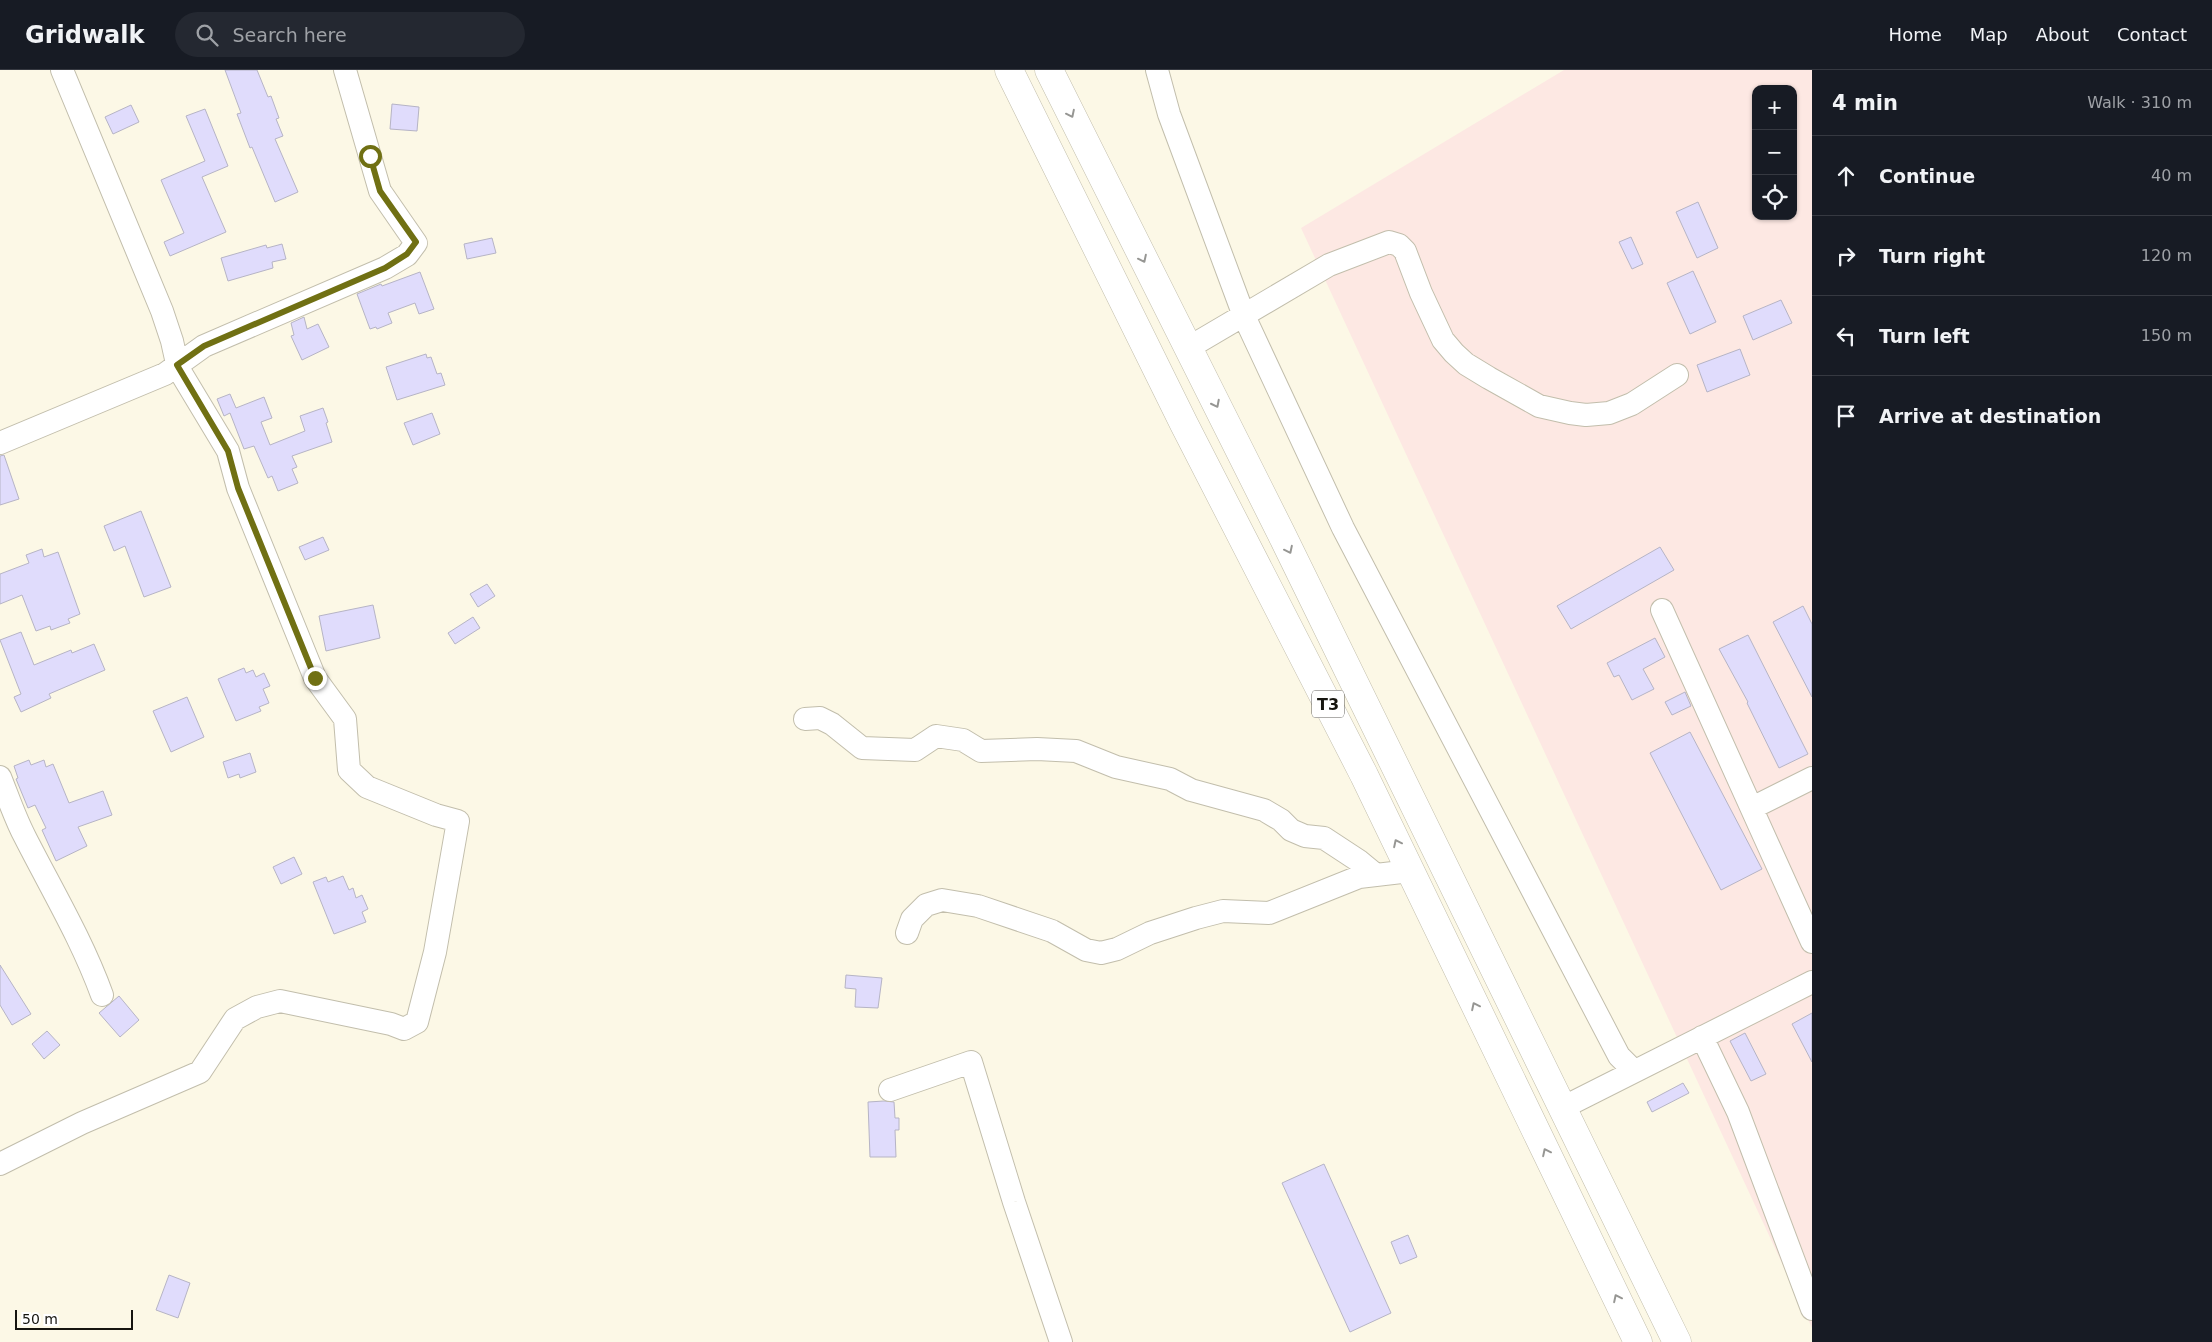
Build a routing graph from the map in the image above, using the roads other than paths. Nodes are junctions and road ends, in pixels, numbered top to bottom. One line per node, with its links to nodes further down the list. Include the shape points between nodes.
1 (62, 70): 8 (street, via 162,311)
2 (345, 70): 8 (street, via 380,191 416,242 407,254 385,268 204,346)
3 (1009, 70): 16 (highway, T3, one-way to 3)
4 (1049, 70): 7 (highway, T3, one-way to 7)
5 (1157, 70): 6 (street, via 1169,114)
6 (1244, 316): 7 (street); 9 (street, via 1329,265 1389,242 1405,251 1439,332 1454,353 1488,378 1539,406 1570,413 1609,413 1632,404); 23 (street, via 1343,528 1619,1056)
7 (1188, 348): 25 (highway, T3, one-way to 25)
8 (177, 365): 10 (street, via 165,374); 26 (street, via 228,451 238,488 315,678 345,719 349,770 367,787 458,821 435,952 417,1022 404,1028 280,1002 257,1007 235,1019 200,1072 82,1122)
9 (1677, 375)
10 (0, 443)
11 (1662, 610): 15 (street)
12 (805, 719): 17 (street, via 820,718 832,724 862,748 915,750 936,736 963,740 981,751 1076,751 1116,767 1170,779 1191,790 1264,810 1291,830 1305,836 1324,838)
13 (0, 777): 21 (street, via 24,836 54,889)
14 (1812, 778): 15 (street)
15 (1752, 808): 19 (street)
16 (1410, 871): 17 (street); 29 (highway, T3, one-way to 16)
17 (1376, 875): 18 (street, via 1359,877 1269,914 1223,911 1150,933 1101,953 1086,950 1045,928 978,906 942,900 926,905 912,919)
18 (907, 933)
19 (1812, 942)
20 (1812, 982): 22 (street)
21 (102, 995)
22 (1702, 1037): 23 (street); 27 (street, via 1738,1112)
23 (1634, 1071): 25 (street)
24 (890, 1090): 28 (street, via 971,1062)
25 (1562, 1108): 30 (highway, T3)
26 (0, 1164)
27 (1812, 1309)
28 (1061, 1342)
29 (1638, 1342)
30 (1677, 1342)

